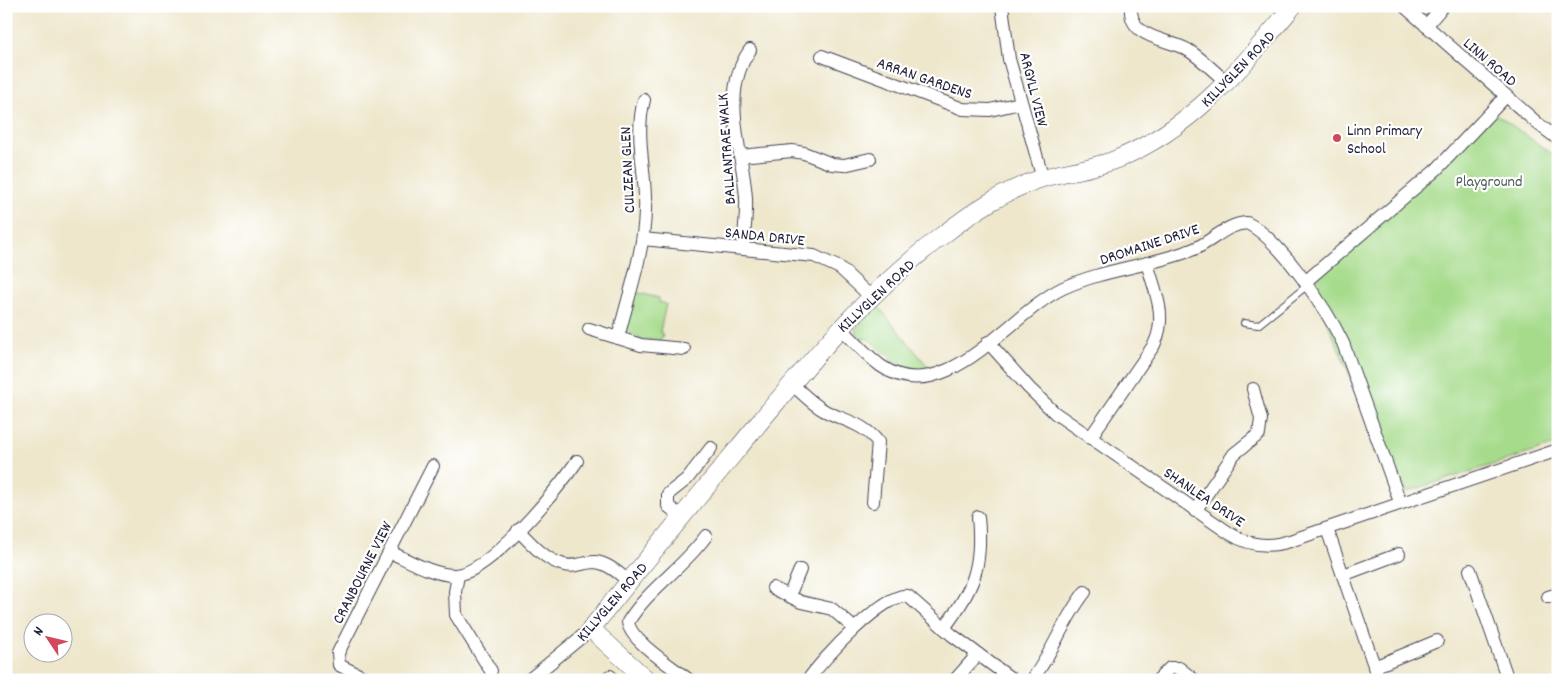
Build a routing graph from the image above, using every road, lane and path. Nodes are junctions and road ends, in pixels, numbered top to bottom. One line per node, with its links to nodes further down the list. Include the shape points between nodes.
1 (1002, 6): 12 (street, ARGYLL VIEW, via 1009,58)
2 (1131, 6): 9 (street, via 1133,22 1141,31 1188,50)
3 (1294, 6): 9 (street, KILLYGLEN ROAD)
4 (1404, 6): 6 (street, LINN ROAD)
5 (1443, 6): 6 (street)
6 (1426, 26): 10 (street, LINN ROAD)
7 (750, 50): 14 (street, BALLANTRAE WALK, via 739,69 734,99)
8 (822, 56): 12 (street, ARRAN GARDENS, via 963,109 990,110)
9 (1227, 83): 16 (street, KILLYGLEN ROAD, via 1184,120 1139,149 1117,160)
10 (1506, 96): 13 (street, LINN ROAD); 20 (street, via 1437,169)
11 (644, 100): 17 (street, CULZEAN GLEN, via 639,122 646,200)
12 (1020, 103): 16 (street, ARGYLL VIEW)
13 (1558, 138)
14 (740, 156): 15 (street, via 792,151 844,165); 18 (street, BALLANTRAE WALK, via 746,198)
15 (870, 159)
16 (1042, 178): 21 (street, KILLYGLEN ROAD, via 981,207)
17 (643, 239): 18 (street, SANDA DRIVE); 25 (street, CULZEAN GLEN)
18 (743, 248): 21 (street, SANDA DRIVE, via 820,258 840,268)
19 (1147, 263): 20 (street, DROMAINE DRIVE, via 1193,249 1229,227 1247,224 1266,236); 26 (street, DROMAINE DRIVE, via 1063,288 1036,304); 30 (street, via 1162,316 1161,331)
20 (1306, 284): 22 (lane, via 1258,325); 36 (street, DROMAINE DRIVE, via 1343,343)
21 (870, 296): 23 (street, KILLYGLEN ROAD)
22 (1244, 323)
23 (840, 327): 26 (street, DROMAINE DRIVE, via 882,366 911,377 942,374 961,364); 28 (street, KILLYGLEN ROAD)
24 (589, 329): 25 (street)
25 (618, 338): 27 (street, via 641,345)
26 (988, 342): 30 (street, SHANLEA DRIVE, via 1041,401)
27 (684, 349)
28 (792, 384): 35 (street, via 824,410 867,429 878,442); 38 (street, KILLYGLEN ROAD)
29 (1253, 389): 37 (street, via 1262,419 1259,434 1234,454)
30 (1090, 438): 37 (street, SHANLEA DRIVE)
31 (711, 448): 38 (street, via 687,479 668,494 668,506)
32 (1558, 450): 36 (street, SHANLEA DRIVE)
33 (577, 461): 41 (street, via 563,482)
34 (433, 466): 43 (street, CRANBOURNE VIEW)
35 (873, 502)
36 (1400, 502): 40 (street, SHANLEA DRIVE)
37 (1195, 511): 40 (street, SHANLEA DRIVE, via 1237,538 1258,545 1281,544)
38 (682, 517): 49 (street, KILLYGLEN ROAD)
39 (978, 518): 54 (street, via 980,554 976,576 965,599)
40 (1327, 529): 48 (street)
41 (518, 530): 47 (street, via 483,564); 49 (street, via 539,551 560,564 602,563)
42 (706, 536): 63 (street, via 628,622 631,632 641,642)
43 (390, 552): 47 (street, via 433,571); 60 (street, CRANBOURNE VIEW, via 338,653 337,659 342,667)
44 (1399, 554): 48 (street)
45 (800, 570): 52 (street)
46 (1470, 570): 71 (street)
47 (458, 575): 59 (street, via 454,604 456,615)
48 (1343, 575): 58 (street)
49 (629, 581): 55 (street, KILLYGLEN ROAD)
50 (773, 588): 52 (street)
51 (1084, 592): 67 (street)
52 (789, 596): 53 (street, via 832,609)
53 (854, 628): 54 (street, via 903,595); 64 (street, via 820,662)
54 (944, 628): 57 (street)
55 (591, 629): 61 (street, KILLYGLEN ROAD); 62 (street)
56 (1437, 641): 58 (street)
57 (978, 654): 65 (street); 66 (street)
58 (1374, 667): 70 (street)
59 (491, 671)
60 (368, 680)
61 (530, 680)
62 (647, 680)
63 (690, 680)
64 (808, 680)
65 (954, 680)
66 (1013, 680)
67 (1032, 680)
68 (1158, 680): 69 (street, via 1170,668 1179,668)
69 (1194, 680)
70 (1379, 680)
71 (1508, 680)

